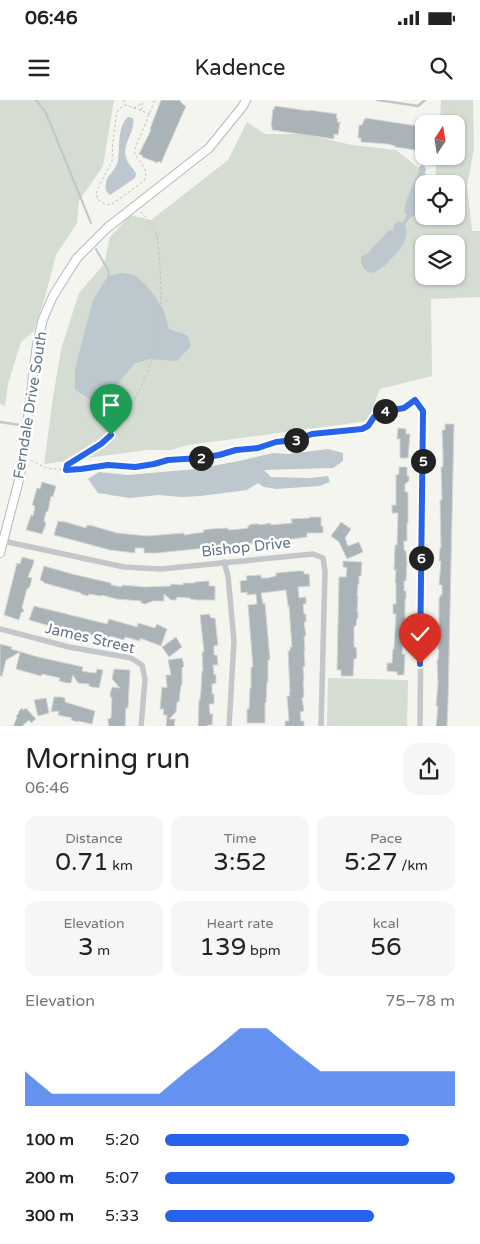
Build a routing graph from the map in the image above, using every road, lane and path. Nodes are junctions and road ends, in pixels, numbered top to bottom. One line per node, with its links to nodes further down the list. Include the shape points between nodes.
1 (123, 100): 8 (path)
2 (143, 100): 7 (path)
3 (155, 100): 11 (path)
4 (246, 100): 12 (main road, Ferndale Drive South, via 209,148)
5 (377, 100): 6 (lane, via 418,106)
6 (425, 100)
7 (142, 103): 9 (path); 10 (path)
8 (126, 105): 9 (path); 11 (path, via 117,112 112,161 96,194 104,204 111,205 144,181 146,169 134,151)
9 (134, 108): 10 (path)
10 (141, 110): 11 (path)
11 (150, 114)
12 (136, 206): 15 (main road, Ferndale Drive South, via 106,228 77,258 53,296 37,344); 17 (path, via 156,232 160,261 160,318 155,348 134,401 111,435 67,465)
13 (415, 400): 17 (path, via 404,408 381,412 362,429 312,434 201,458 135,467 108,465); 25 (street, via 423,411)
14 (0, 422): 15 (lane)
15 (27, 426): 16 (main road, Ferndale Drive South)
16 (23, 458): 17 (path, via 46,468); 18 (main road, Ferndale Drive South)
17 (66, 470)
18 (3, 541): 19 (main road, Ferndale Drive South); 20 (street, Bishop Drive, via 124,567 161,569)
19 (0, 553)
20 (224, 562): 23 (street, via 234,641); 24 (street, Bishop Drive, via 313,554 323,558)
21 (0, 629): 22 (street, James Street, via 69,648 131,658 142,665 145,679)
22 (141, 726)
23 (229, 726)
24 (321, 726)
25 (420, 726)

